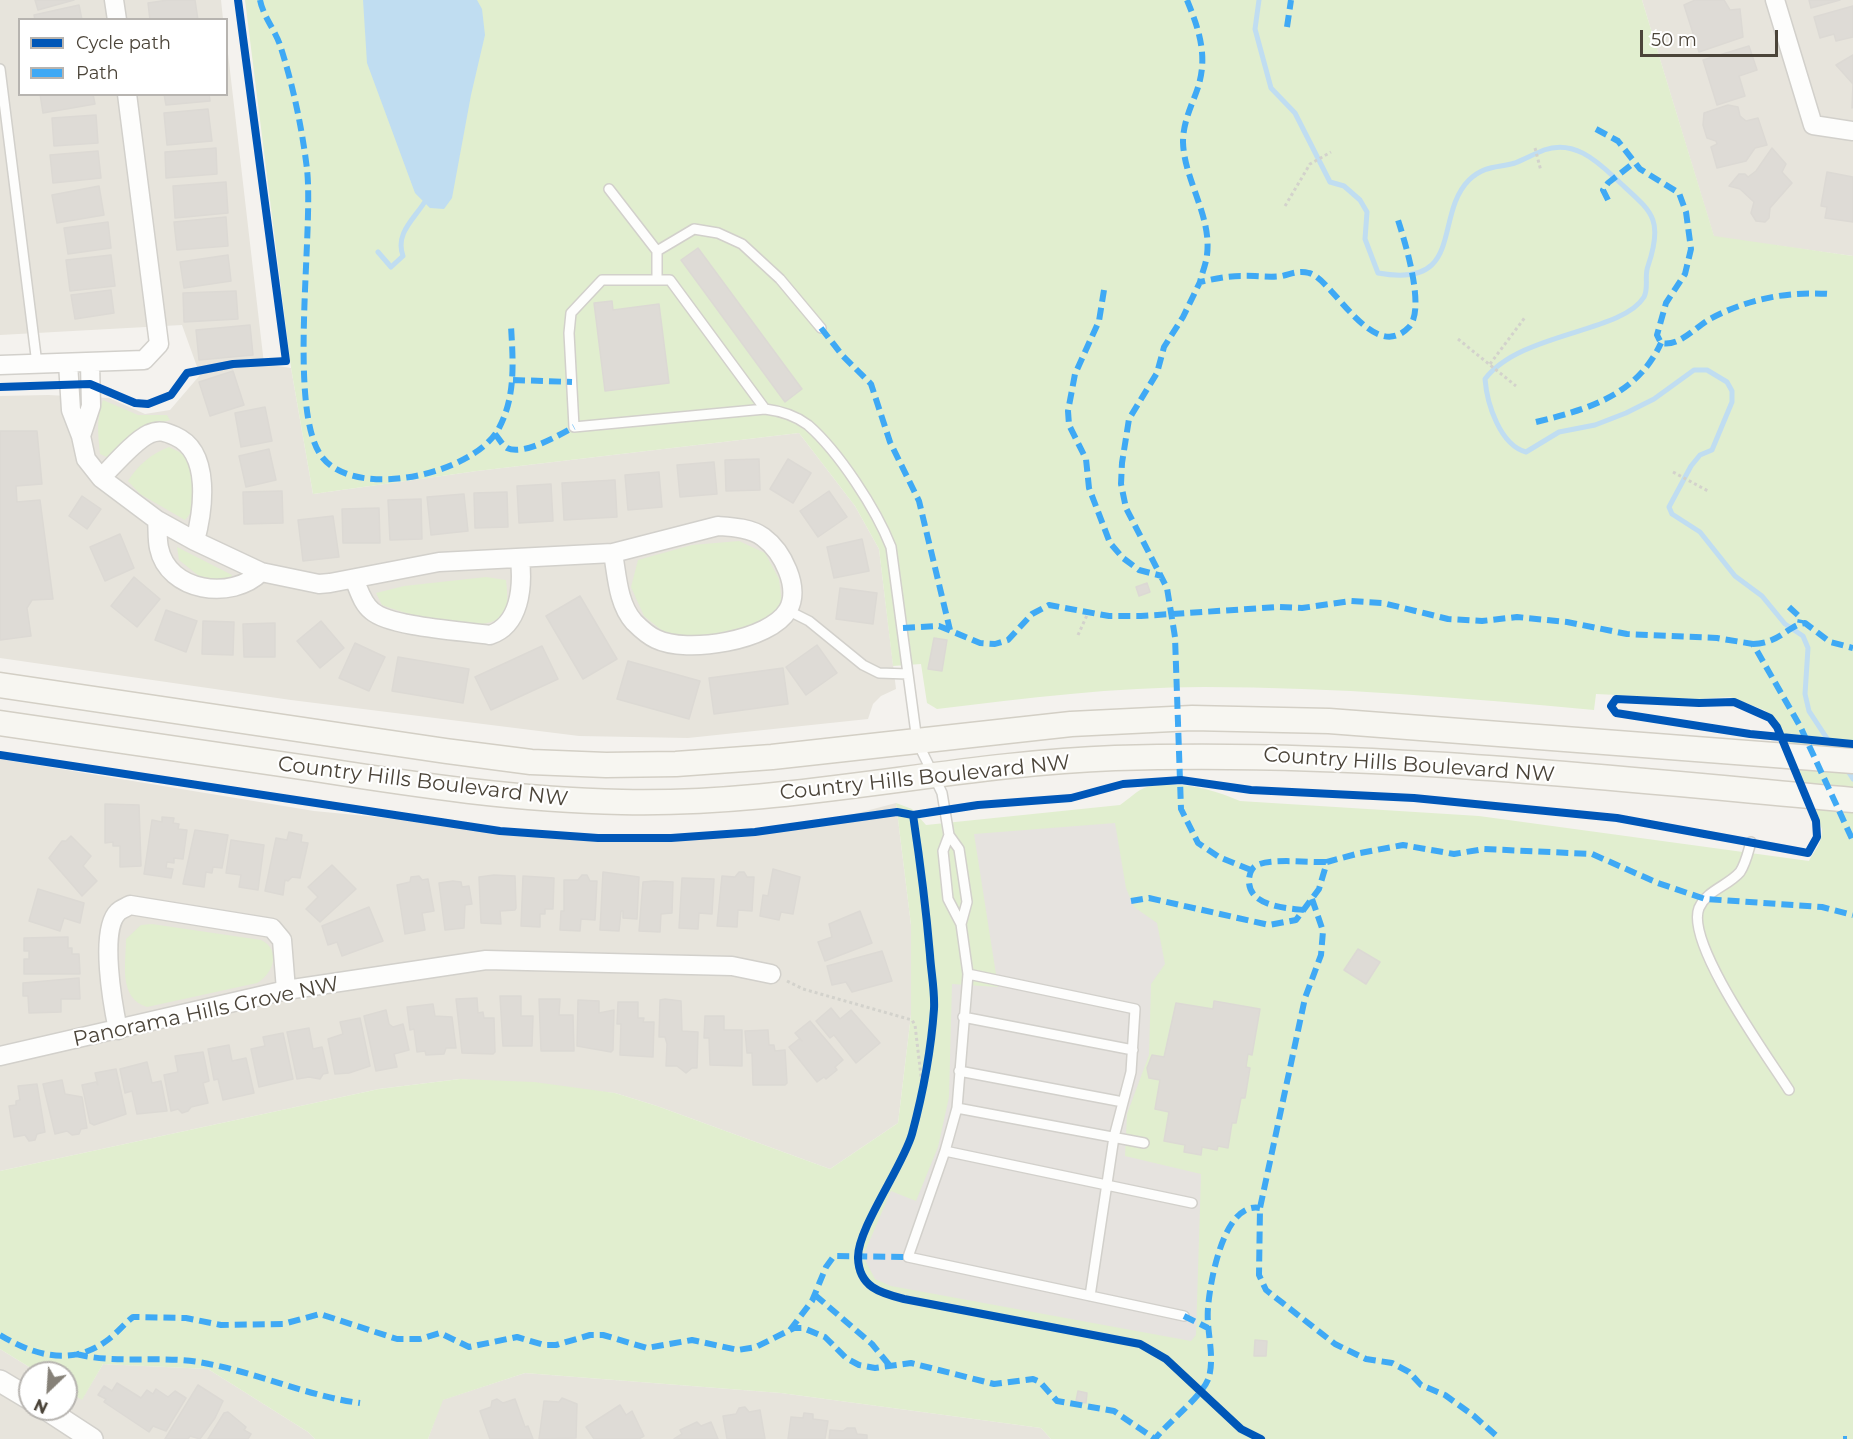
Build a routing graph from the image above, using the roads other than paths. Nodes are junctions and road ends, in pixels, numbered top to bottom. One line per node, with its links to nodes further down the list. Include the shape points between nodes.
1 (114, 0): 3 (street)
2 (1775, 0): 6 (street, via 1813,125)
3 (117, 18)
4 (0, 69): 13 (lane)
5 (127, 96): 12 (street, via 159,344 144,360)
6 (1853, 131)
7 (609, 189): 8 (lane)
8 (657, 251): 9 (lane); 10 (lane, via 694,229 718,233 742,244 780,279)
9 (657, 280): 15 (lane, via 670,280); 15 (lane, via 602,280 571,313 574,426)
10 (821, 328)
11 (68, 363): 12 (street); 13 (street); 16 (street, via 71,410)
12 (90, 363): 16 (street, via 91,406)
13 (37, 364): 14 (street)
14 (0, 365)
15 (765, 409): 25 (lane, via 786,412 807,424 834,452 883,526 891,547)
16 (81, 436): 17 (street, via 86,459)
17 (101, 478): 18 (street); 19 (street, via 148,434 162,430 180,438 193,452 201,477 201,516)
18 (158, 520): 19 (street); 22 (street, via 159,549 183,580 222,591 245,585)
19 (195, 541): 22 (street)
20 (613, 553): 21 (street); 24 (street, via 718,526 745,530 762,536 787,571 793,589); 24 (street, via 621,598 633,621 655,639 679,645 725,643 764,631)
21 (520, 560): 23 (street, via 439,562); 23 (street, via 522,578 511,622 501,632 490,635 392,621 365,604)
22 (261, 572): 23 (street, via 319,584)
23 (354, 579)
24 (788, 610): 25 (lane, via 809,621 863,665 879,673)
25 (908, 674): 28 (lane)
26 (0, 685): 28 (main road, Country Hills Boulevard NW, via 531,762 676,764)
27 (0, 723): 30 (main road, Country Hills Boulevard NW, via 542,800 694,801)
28 (917, 741): 29 (main road, Country Hills Boulevard NW, via 1071,724 1192,718 1329,720); 30 (lane)
29 (1853, 762)
30 (932, 775): 31 (main road, Country Hills Boulevard NW, via 1109,759 1241,755 1485,768); 32 (lane, via 942,793)
31 (1853, 800)
32 (949, 835): 34 (lane, via 943,851 948,899); 34 (lane, via 959,849 967,902)
33 (1751, 842): 43 (lane, via 1739,873 1705,899 1696,923 1723,986)
34 (961, 924): 36 (lane)
35 (771, 974): 37 (street, Panorama Hills Grove NW, via 732,966 486,960)
36 (968, 974): 38 (lane); 40 (lane, via 1135,1009)
37 (286, 990): 39 (street, Panorama Hills Grove NW); 39 (street, via 282,940 272,928 130,905 118,912 110,928 111,994)
38 (963, 1017): 40 (lane); 42 (lane)
39 (118, 1030): 41 (street, Panorama Hills Grove NW)
40 (1133, 1050): 44 (lane)
41 (0, 1056)
42 (959, 1071): 44 (lane); 45 (lane)
43 (1789, 1090)
44 (1123, 1102): 46 (lane)
45 (957, 1108): 46 (lane); 48 (lane)
46 (1114, 1137): 47 (lane); 49 (lane)
47 (1144, 1143)
48 (945, 1151): 49 (lane); 51 (lane, via 908,1257)
49 (1107, 1185): 50 (lane); 51 (lane)
50 (1192, 1203)
51 (1090, 1296): 52 (lane)
52 (1184, 1316)
53 (0, 1381): 54 (street)
54 (18, 1392)
55 (64, 1421): 56 (street)
56 (92, 1439)

